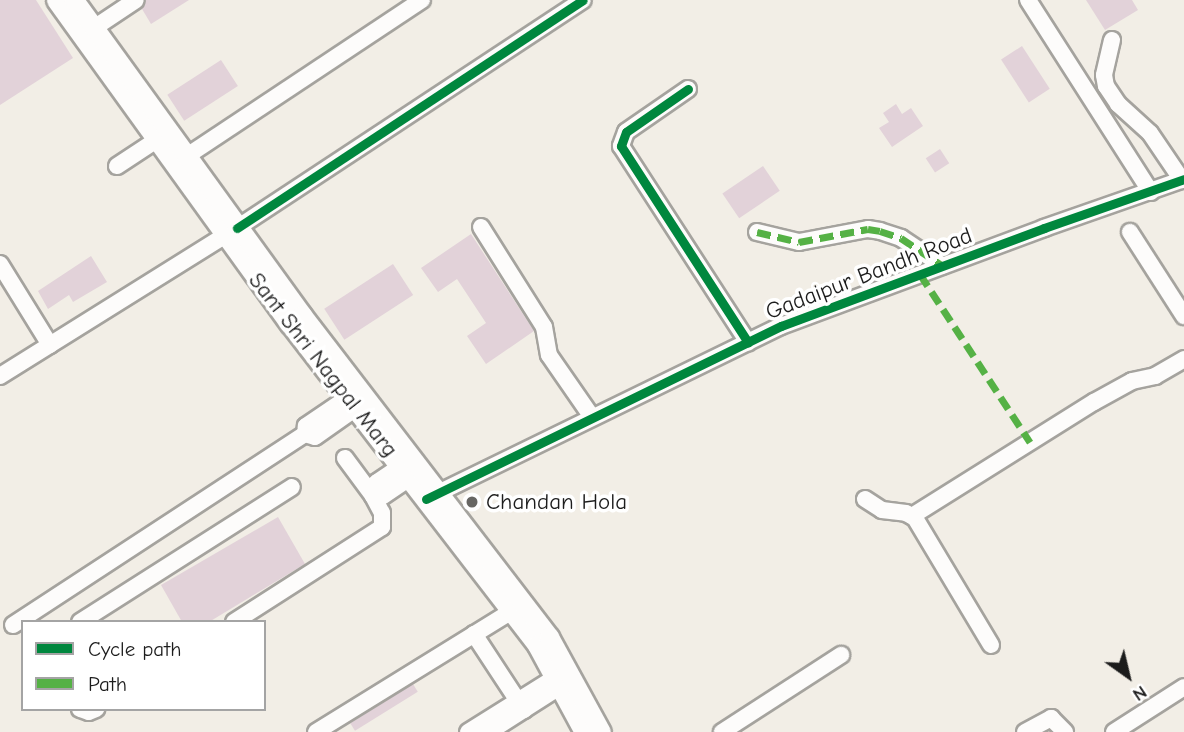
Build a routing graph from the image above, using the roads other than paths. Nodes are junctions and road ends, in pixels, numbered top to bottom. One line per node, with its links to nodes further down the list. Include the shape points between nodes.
1 (56, 0): 10 (main road, Sant Shri Nagpal Marg)
2 (75, 0): 7 (main road, Sant Shri Nagpal Marg)
3 (136, 0): 7 (street)
4 (422, 0): 11 (street)
5 (583, 0): 16 (street)
6 (1028, 0): 14 (street)
7 (94, 28): 11 (main road, Sant Shri Nagpal Marg)
8 (1112, 40): 13 (street, via 1106,86 1118,104 1150,133)
9 (688, 89): 22 (street, via 626,132 621,146)
10 (155, 141): 12 (street); 16 (main road, Sant Shri Nagpal Marg)
11 (187, 156): 16 (main road, Sant Shri Nagpal Marg)
12 (117, 166)
13 (1183, 180): 14 (street, Gadaipur Bandh Road)
14 (1152, 192): 20 (street, Gadaipur Bandh Road)
15 (481, 227): 27 (street, via 544,327 549,355)
16 (231, 232): 23 (street); 26 (main road, Sant Shri Nagpal Marg); 32 (main road, Sant Shri Nagpal Marg)
17 (757, 232): 20 (street, via 799,242 880,230)
18 (1130, 232): 21 (street)
19 (0, 264): 23 (street)
20 (943, 266): 22 (street, Gadaipur Bandh Road)
21 (1184, 316)
22 (748, 342): 27 (street, Gadaipur Bandh Road)
23 (50, 345): 25 (street)
24 (1184, 359): 34 (street, via 1155,376 1132,380)
25 (0, 376)
26 (352, 403): 29 (main road, Sant Shri Nagpal Marg); 38 (street, via 315,436 305,434)
27 (592, 417): 32 (street, Gadaipur Bandh Road)
28 (345, 458): 31 (street)
29 (405, 472): 31 (street, via 383,496); 32 (main road, Sant Shri Nagpal Marg)
30 (292, 486): 36 (street)
31 (375, 495): 37 (street, via 382,527)
32 (432, 495): 35 (main road, Sant Shri Nagpal Marg); 49 (main road, Sant Shri Nagpal Marg, via 549,637)
33 (865, 499): 34 (street, via 882,510)
34 (912, 516): 40 (street)
35 (512, 611): 39 (street); 42 (main road, Sant Shri Nagpal Marg)
36 (83, 620)
37 (237, 620)
38 (13, 625)
39 (474, 635): 44 (street); 45 (street)
40 (991, 645)
41 (841, 655): 50 (street)
42 (559, 681): 44 (street); 48 (main road, Sant Shri Nagpal Marg)
43 (1184, 687): 53 (street)
44 (521, 705): 46 (street); 47 (street)
45 (316, 732)
46 (468, 732)
47 (489, 732)
48 (584, 732)
49 (601, 732)
50 (722, 732)
51 (1025, 732): 52 (street, via 1051,718)
52 (1065, 732)
53 (1114, 732)

